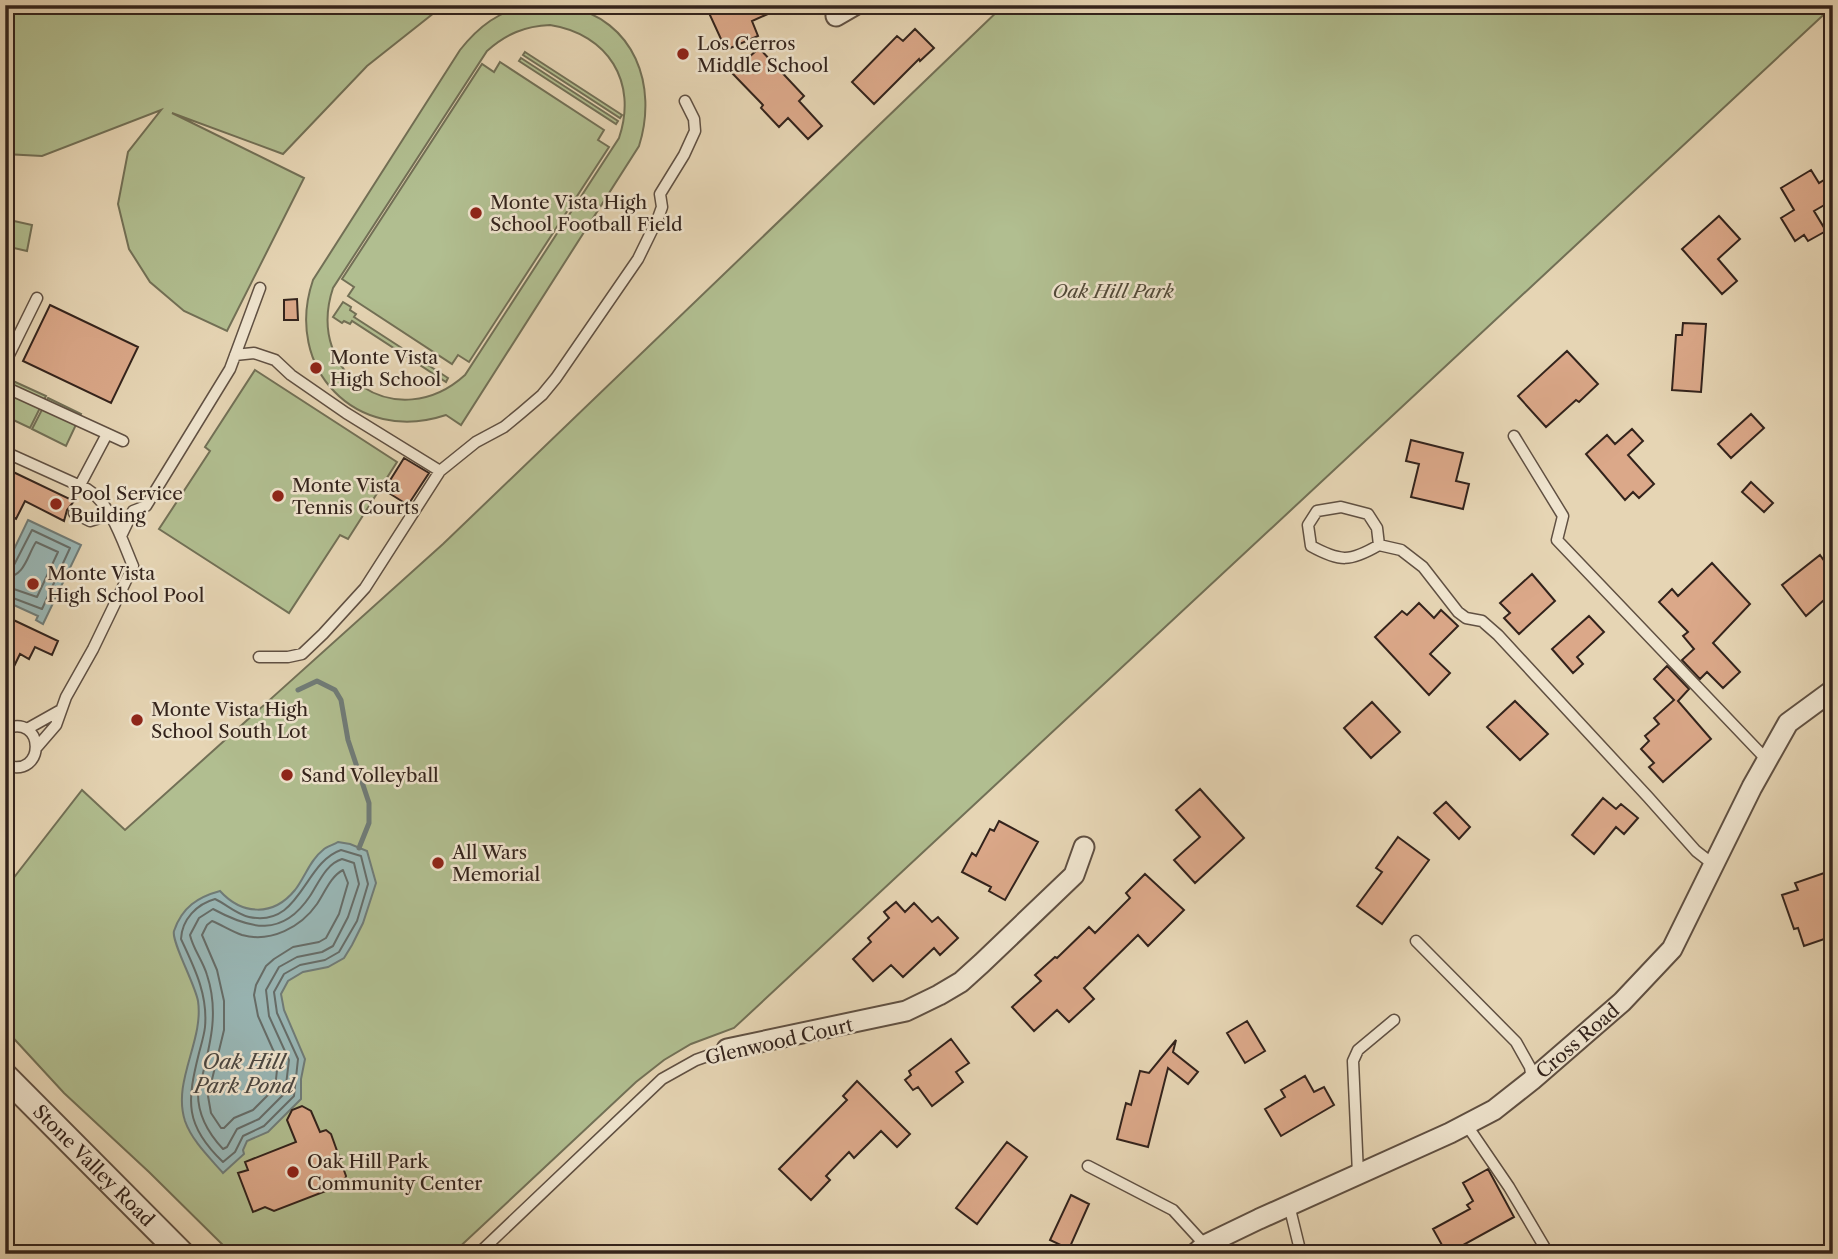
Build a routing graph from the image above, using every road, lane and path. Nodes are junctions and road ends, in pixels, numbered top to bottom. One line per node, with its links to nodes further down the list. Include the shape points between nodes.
1 (855, 5): 2 (street)
2 (836, 16)
3 (684, 101): 13 (lane, via 695,131 660,194 659,218 638,259 542,395)
4 (260, 288): 6 (lane)
5 (37, 298): 7 (lane)
6 (235, 355): 13 (lane, via 275,360 346,413); 17 (lane, via 146,506 134,511)
7 (5, 363)
8 (5, 387): 9 (lane)
9 (107, 434): 11 (lane); 14 (lane)
10 (1514, 436): 25 (lane, via 1563,516 1557,540)
11 (123, 442)
12 (5, 452): 14 (lane)
13 (440, 471): 19 (lane, via 365,588 323,634 302,654)
14 (80, 485): 16 (lane, via 99,496)
15 (74, 513): 16 (lane, via 90,521)
16 (109, 515): 17 (lane)
17 (121, 536): 21 (lane, via 132,566)
18 (1379, 545): 18 (lane, via 1358,557 1333,558 1311,546 1308,525 1317,512 1341,507 1368,514 1377,528); 30 (lane, via 1401,550 1423,567 1458,612 1482,621 1498,635 1696,851)
19 (259, 657)
20 (1833, 690): 25 (street, Cross Road, via 1788,723)
21 (60, 711): 23 (lane); 24 (lane, via 56,725)
22 (5, 729): 23 (lane)
23 (27, 729): 24 (lane)
24 (37, 747): 27 (lane, via 32,760)
25 (1768, 760): 30 (street, Cross Road)
26 (5, 765): 27 (lane)
27 (20, 767): 28 (lane)
28 (5, 777)
29 (1084, 847): 33 (street, Glenwood Court, via 1074,875 961,982 939,995 906,1011)
30 (1714, 865): 35 (street, Cross Road, via 1672,949 1622,1002)
31 (1416, 941): 35 (lane, via 1516,1042)
32 (1394, 1020): 38 (lane, via 1358,1050 1353,1061)
33 (727, 1049): 43 (lane, Glenwood Court, via 662,1079)
34 (5, 1076): 40 (street, Stone Valley Road)
35 (1532, 1080): 36 (street, Cross Road, via 1494,1110)
36 (1466, 1124): 38 (street, Cross Road); 42 (lane)
37 (1088, 1166): 41 (lane, via 1173,1210)
38 (1358, 1174): 39 (street, Cross Road)
39 (1289, 1205): 41 (street, Cross Road); 44 (lane)
40 (172, 1250)
41 (1200, 1250)
42 (1548, 1253)
43 (478, 1254)
44 (1301, 1254)

